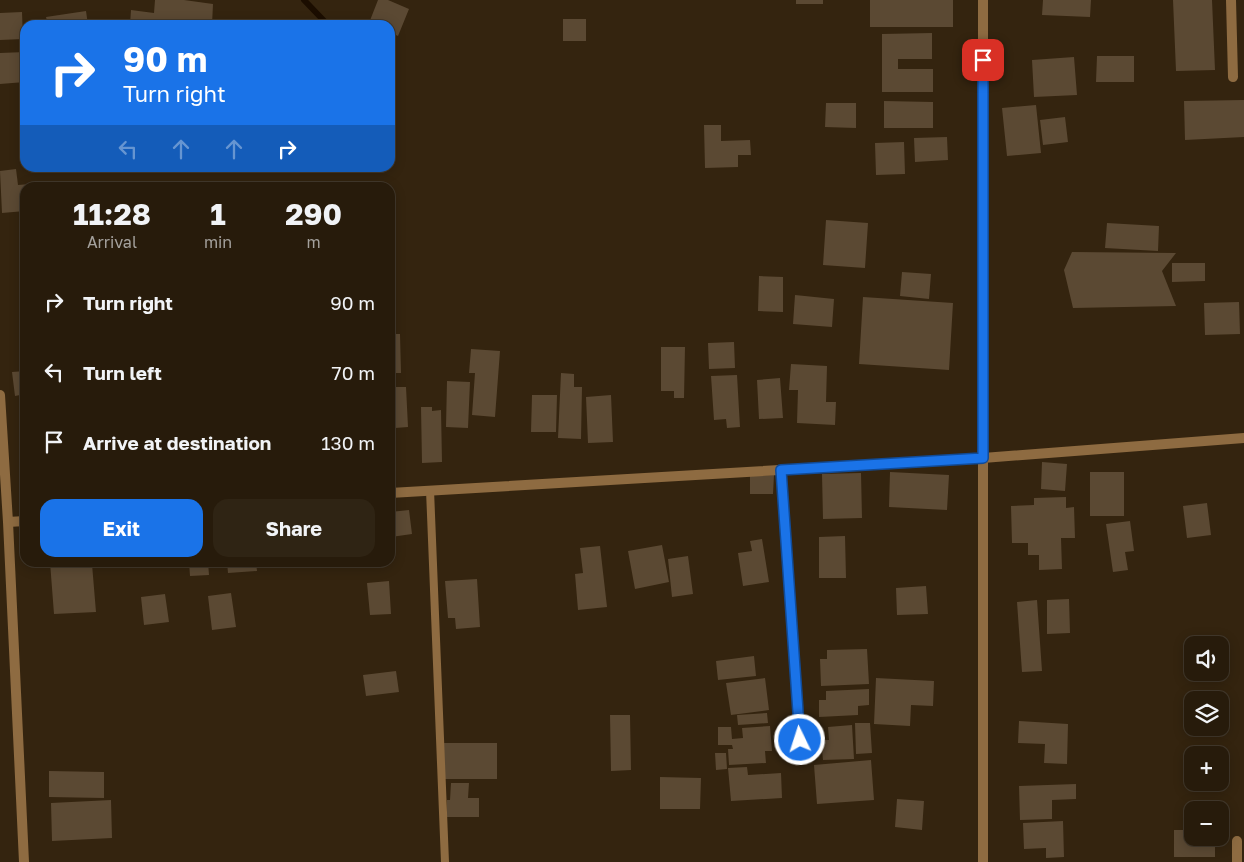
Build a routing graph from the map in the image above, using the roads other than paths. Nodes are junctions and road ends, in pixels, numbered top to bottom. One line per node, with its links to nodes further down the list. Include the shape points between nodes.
1 (983, 0): 6 (street)
2 (1231, 0): 3 (street)
3 (1233, 77)
4 (0, 395): 11 (street)
5 (1244, 438): 6 (street)
6 (983, 458): 7 (street); 16 (street)
7 (781, 470): 8 (street); 12 (street)
8 (430, 490): 9 (street); 15 (lane)
9 (395, 493)
10 (20, 521): 11 (street)
11 (8, 522): 14 (street)
12 (800, 740)
13 (1237, 841): 17 (street)
14 (24, 862)
15 (446, 862)
16 (983, 862)
17 (1237, 862)

